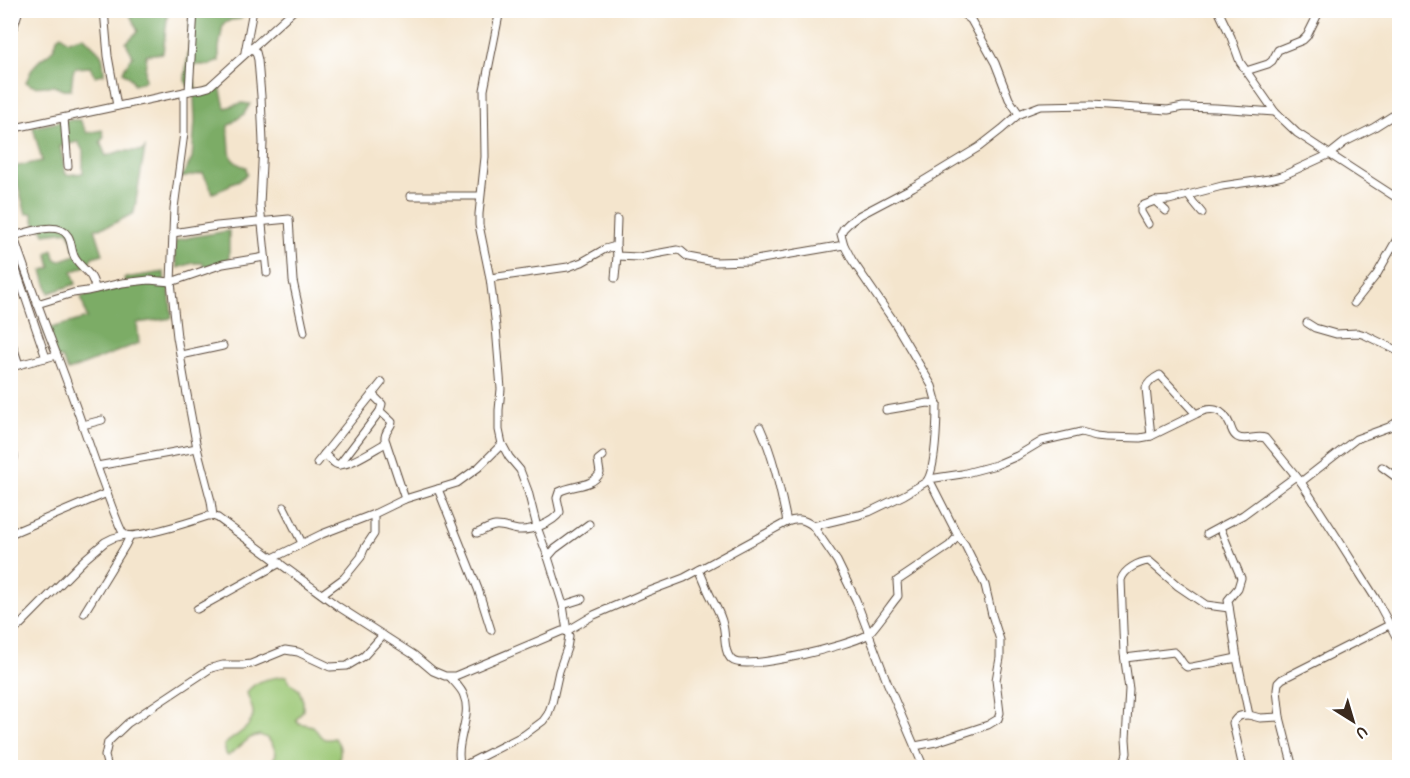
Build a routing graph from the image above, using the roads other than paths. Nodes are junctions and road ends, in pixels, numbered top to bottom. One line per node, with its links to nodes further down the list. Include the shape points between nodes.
1 (19, 10): 10 (street)
2 (104, 10): 14 (street)
3 (194, 10): 13 (street)
4 (253, 10): 11 (street)
5 (294, 10): 11 (street)
6 (500, 10): 24 (street, via 484,96 485,157)
7 (949, 10): 17 (street, via 971,20)
8 (1218, 10): 12 (street)
9 (1320, 10): 12 (street, via 1303,40 1278,50 1268,64)
10 (10, 39)
11 (248, 50): 13 (street, via 209,87); 30 (street, via 257,54 261,96)
12 (1246, 71): 16 (street)
13 (187, 91): 14 (street); 33 (street)
14 (117, 106): 18 (street)
15 (1400, 111): 20 (street)
16 (1275, 112): 17 (street, via 1091,105 1040,106); 20 (street, via 1297,133)
17 (1019, 114): 36 (street, via 979,147 849,222 841,234)
18 (64, 118): 19 (street); 21 (street)
19 (10, 129)
20 (1330, 154): 22 (street, via 1275,177); 25 (street)
21 (68, 166)
22 (1188, 195): 26 (street); 28 (street)
23 (411, 196): 24 (street)
24 (480, 196): 42 (street, via 479,225)
25 (1400, 200)
26 (1155, 201): 27 (street); 31 (street, via 1141,207)
27 (1166, 211)
28 (1202, 213)
29 (616, 219): 37 (street)
30 (261, 222): 33 (street); 40 (street); 49 (street, via 289,219 293,281)
31 (1148, 224)
32 (10, 225): 34 (street)
33 (172, 233): 44 (street)
34 (14, 236): 38 (street); 45 (street, via 36,230 63,231 74,257 93,278)
35 (1400, 237): 46 (street)
36 (844, 245): 39 (street, via 750,261 707,261 677,250 639,257); 62 (street, via 932,386)
37 (616, 246): 39 (street); 42 (street, via 568,267)
38 (14, 254): 47 (street); 52 (street)
39 (617, 256): 43 (street)
40 (265, 257): 41 (street); 44 (street, via 223,264)
41 (267, 273)
42 (490, 278): 73 (street, via 501,383)
43 (615, 278)
44 (171, 282): 45 (street, via 137,280); 56 (street)
45 (95, 289): 47 (street)
46 (1354, 303)
47 (37, 304): 51 (street)
48 (1307, 323): 54 (street, via 1336,334 1365,335)
49 (304, 332)
50 (10, 337): 58 (street)
51 (50, 337): 52 (street); 55 (street)
52 (40, 341): 57 (street)
53 (223, 346): 56 (street)
54 (1400, 352)
55 (57, 355): 57 (street); 68 (street)
56 (181, 355): 74 (street)
57 (46, 358): 58 (street)
58 (19, 365): 59 (street)
59 (10, 367)
60 (382, 382): 61 (street)
61 (372, 394): 64 (street, via 382,404); 75 (street)
62 (937, 404): 63 (street); 82 (street)
63 (886, 410)
64 (380, 411): 72 (street, via 392,423 384,435); 79 (street)
65 (1196, 414): 70 (street); 70 (street, via 1160,375 1146,388); 83 (street, via 1214,409 1223,415 1238,438 1265,438)
66 (102, 420): 68 (street)
67 (1400, 420): 83 (street, via 1356,439)
68 (83, 425): 80 (street)
69 (760, 427): 91 (street, via 774,465)
70 (1151, 436): 82 (street, via 1096,436 1081,432 1042,441 987,468)
71 (10, 443): 78 (street, via 15,458)
72 (386, 443): 79 (street); 87 (street)
73 (502, 444): 85 (street, via 470,475); 94 (street, via 520,470)
74 (197, 448): 80 (street); 90 (street)
75 (324, 454): 77 (street); 79 (street)
76 (603, 456): 94 (street, via 598,460 597,477 590,483 559,492 559,514)
77 (317, 463)
78 (10, 464)
79 (339, 465)
80 (97, 466): 86 (street)
81 (1382, 467): 84 (street)
82 (929, 479): 93 (street, via 868,512); 100 (street)
83 (1298, 479): 95 (street); 112 (street, via 1376,598)
84 (1400, 480)
85 (438, 489): 87 (street); 113 (street)
86 (107, 493): 97 (street); 99 (street, via 122,532)
87 (405, 499): 89 (street)
88 (284, 507): 101 (street)
89 (374, 514): 101 (street); 106 (street, via 374,534 361,557 344,578)
90 (213, 516): 99 (street); 103 (street)
91 (787, 522): 93 (street, via 801,519); 105 (street)
92 (589, 524): 102 (street)
93 (813, 526): 115 (street, via 837,561)
94 (537, 527): 96 (street, via 519,530 495,526); 102 (street)
95 (1220, 527): 98 (street); 109 (street, via 1241,578 1228,600)
96 (477, 533)
97 (10, 534)
98 (1207, 534)
99 (127, 535): 111 (street); 116 (street, via 105,542)
100 (958, 536): 115 (street, via 897,581 898,596); 124 (street, via 985,585 1000,640 996,680 1000,716 970,732)
101 (303, 543): 103 (street)
102 (548, 557): 108 (street)
103 (273, 558): 104 (street)
104 (280, 563): 106 (street); 110 (street)
105 (699, 570): 114 (street, via 594,615); 115 (street, via 720,612 727,650 736,662 747,664 789,657)
106 (322, 594): 117 (street)
107 (582, 599): 108 (street)
108 (563, 605): 114 (street)
109 (1229, 608): 119 (street, via 1206,605 1152,562 1140,563 1124,572 1121,579); 120 (street)
110 (197, 609)
111 (84, 613)
112 (1389, 625): 118 (street); 123 (street, via 1280,681)
113 (491, 630)
114 (567, 631): 121 (street); 126 (street, via 567,648 543,721)
115 (869, 634): 124 (street)
116 (10, 635)
117 (383, 635): 121 (street, via 440,675); 125 (street, via 364,656 347,666 330,667 285,650 250,664 211,668 128,723 108,742)
118 (1400, 644)
119 (1125, 658): 120 (street, via 1174,652 1190,667); 128 (street, via 1129,690)
120 (1237, 658): 122 (street)
121 (450, 677): 126 (street, via 466,700 458,752)
122 (1249, 715): 123 (street); 129 (street, via 1240,715 1233,723)
123 (1280, 717): 130 (street)
124 (915, 746): 127 (street)
125 (108, 768)
126 (462, 768)
127 (924, 768)
128 (1124, 768)
129 (1243, 768)
130 (1293, 768)

